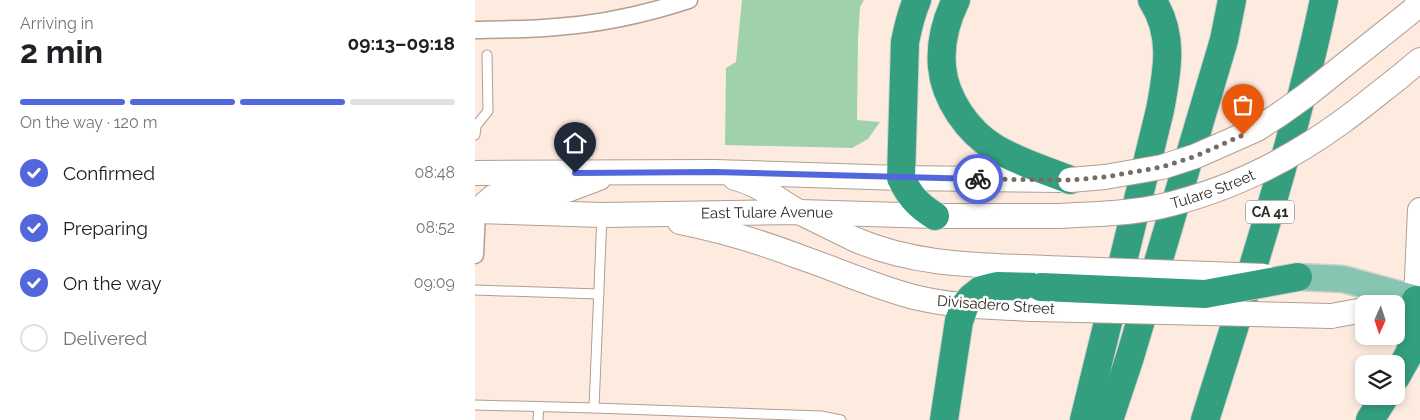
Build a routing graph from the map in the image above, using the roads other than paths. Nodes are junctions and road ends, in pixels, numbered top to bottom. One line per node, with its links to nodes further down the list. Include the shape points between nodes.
1 (689, 0): 8 (street, via 608,21 557,27)
2 (917, 0): 16 (highway, via 905,42)
3 (956, 0): 15 (highway, via 945,30 942,68 959,113 994,148)
4 (1152, 0): 40 (highway, via 1167,44 1166,77)
5 (1232, 0): 41 (highway, via 1224,40)
6 (1324, 0): 42 (highway, CA 41, via 1270,212)
7 (1416, 7): 15 (main road, bridge, via 1308,94 1257,129 1162,167 1105,177)
8 (475, 30)
9 (487, 55): 11 (lane, via 488,111 476,126)
10 (1420, 60): 23 (main road, Tulare Street, bridge, via 1342,122 1267,168 1230,185 1156,207)
11 (475, 135)
12 (714, 172): 14 (main road); 16 (main road); 19 (main road, Divisadero Street, via 762,189)
13 (475, 173): 14 (main road)
14 (615, 173): 18 (main road, via 567,190 512,190 493,197)
15 (1061, 177): 16 (main road)
16 (901, 178): 22 (highway, via 921,208)
17 (1420, 210): 29 (main road)
18 (476, 211): 21 (main road, East Tulare Avenue); 24 (street)
19 (799, 212): 20 (main road, East Tulare Avenue); 22 (main road, East Tulare Avenue); 26 (main road, Divisadero Street, via 879,248)
20 (641, 214): 21 (main road, East Tulare Avenue); 30 (main road, Divisadero Street, via 756,242 915,298)
21 (602, 215): 28 (lane)
22 (935, 216): 23 (main road, East Tulare Avenue)
23 (1060, 216)
24 (475, 255)
25 (1298, 277): 26 (highway, bridge, via 1205,294); 29 (main road, via 1343,279)
26 (1041, 288): 30 (highway, via 989,288 981,290); 31 (main road, Divisadero Street, bridge, via 1331,316)
27 (475, 290): 28 (lane)
28 (599, 294): 36 (lane)
29 (1410, 301): 32 (highway, via 1413,332)
30 (965, 305): 39 (highway, via 959,321)
31 (1355, 312)
32 (1405, 361)
33 (475, 405): 35 (lane)
34 (1379, 405): 43 (highway)
35 (539, 407): 36 (lane); 37 (lane)
36 (594, 408): 38 (lane, via 821,416)
37 (538, 420)
38 (841, 420)
39 (944, 420)
40 (1084, 420)
41 (1109, 420)
42 (1205, 420)
43 (1370, 420)

